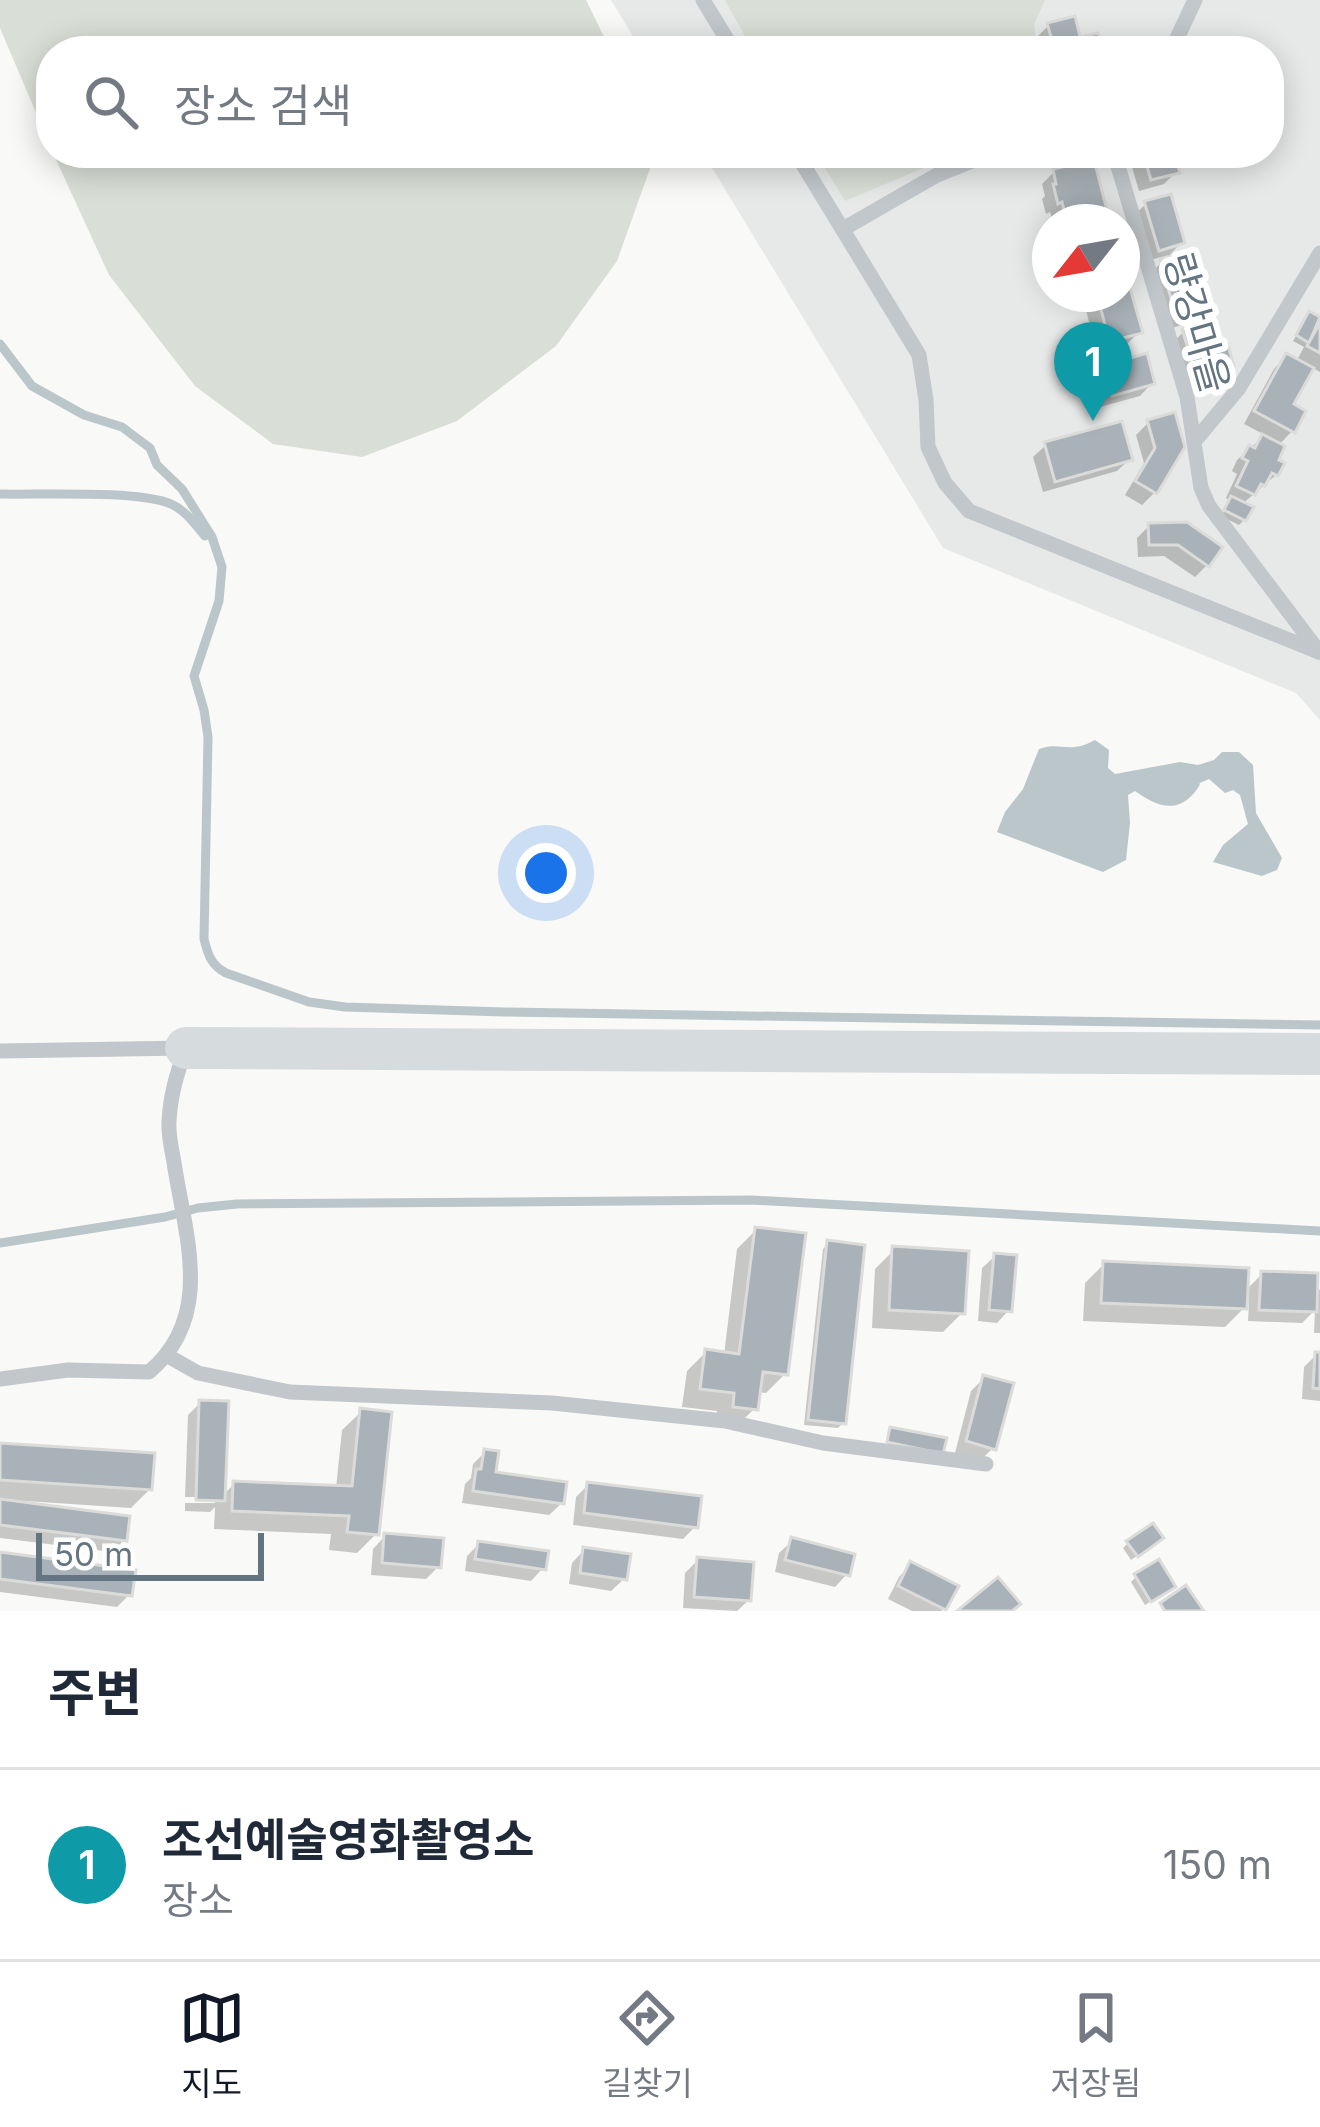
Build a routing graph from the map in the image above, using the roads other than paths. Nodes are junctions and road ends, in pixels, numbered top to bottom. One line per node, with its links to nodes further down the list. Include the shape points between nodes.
1 (703, 0): 3 (lane)
2 (1195, 0): 4 (lane)
3 (725, 36)
4 (1178, 36)
5 (805, 168): 8 (lane)
6 (956, 168): 8 (lane)
7 (1118, 168): 10 (lane, 량강마을)
8 (843, 230): 11 (lane, via 919,355 928,447 969,511)
9 (1320, 253): 10 (lane, 량강마을, via 1240,388)
10 (1194, 442): 11 (lane, 량강마을, via 1209,506)
11 (1319, 652)
12 (186, 1048): 13 (lane); 14 (main road); 15 (lane, via 168,1126 192,1291)
13 (0, 1052)
14 (1320, 1054)
15 (168, 1355): 16 (lane, via 149,1372); 17 (lane, via 198,1373 290,1392 552,1403 725,1421)
16 (0, 1379)
17 (986, 1464)

